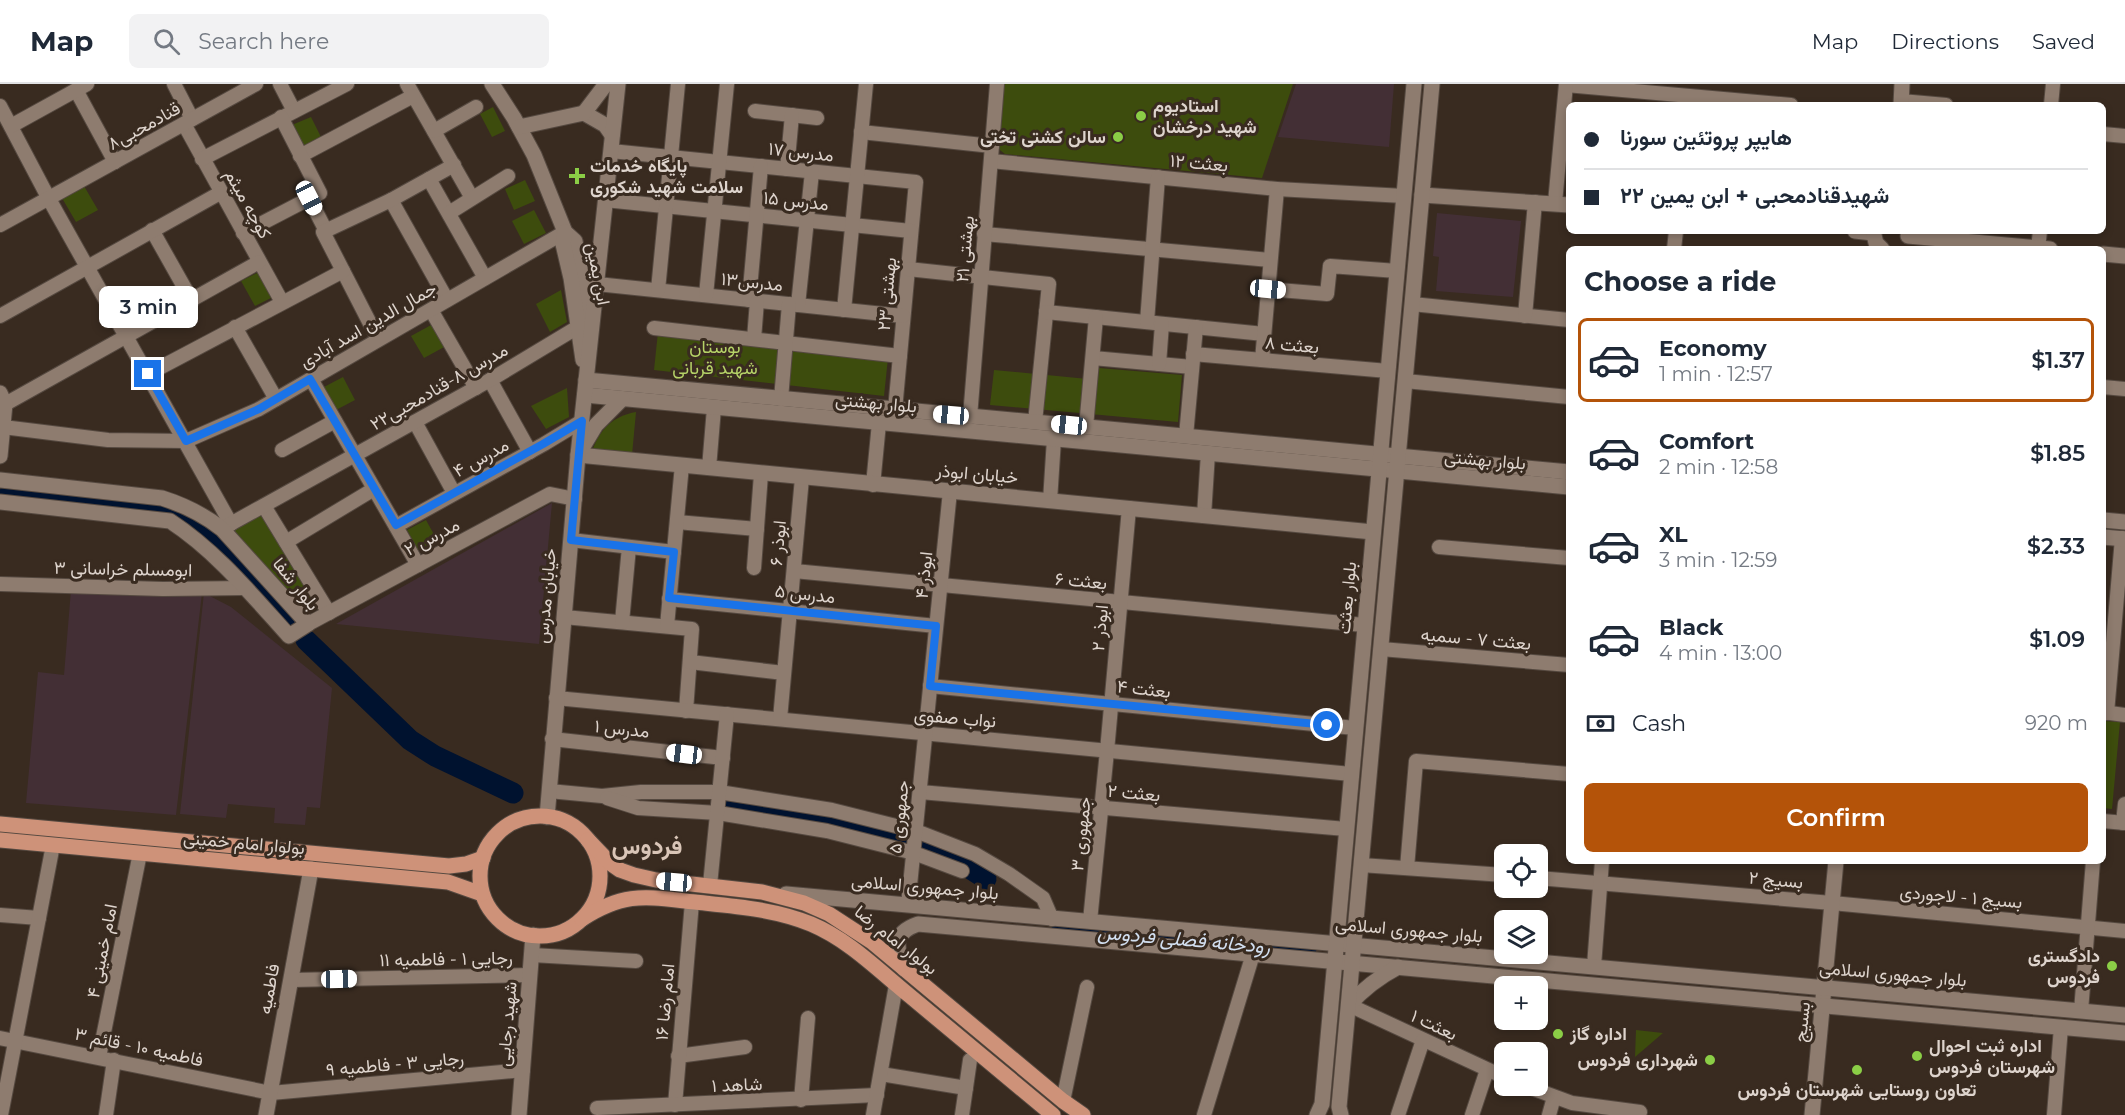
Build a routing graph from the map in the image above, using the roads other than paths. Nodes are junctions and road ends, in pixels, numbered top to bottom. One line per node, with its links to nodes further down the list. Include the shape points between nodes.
1 (174, 84): 29 (street, کوچه میثم)
2 (256, 84): 29 (street, قنادمحبی۸)
3 (280, 84): 26 (street)
4 (347, 84): 26 (street)
5 (492, 84): 31 (main road, ابن یمین)
6 (606, 84): 25 (main road)
7 (618, 84): 35 (main road, خیابان مدرس)
8 (678, 84): 40 (street)
9 (727, 84): 44 (street)
10 (866, 84): 33 (street)
11 (998, 84): 37 (street, بهشتی ۲۱)
12 (1414, 84): 58 (main road, بلوار بعثت)
13 (1432, 84): 56 (main road)
14 (1566, 84): 19 (street); 64 (street)
15 (1902, 84): 20 (main road)
16 (2053, 84): 21 (street)
17 (82, 87): 30 (street); 43 (street)
18 (410, 90): 32 (street); 39 (street)
19 (1759, 102)
20 (1901, 102)
21 (2051, 102)
22 (0, 106): 30 (street)
23 (476, 107): 32 (street)
24 (755, 111): 27 (street)
25 (584, 113): 31 (main road); 35 (main road)
26 (287, 114): 39 (street); 41 (street)
27 (792, 115): 28 (street); 47 (street)
28 (817, 118)
29 (188, 122): 41 (street, کوچه میثم); 43 (street, قنادمحبی۸)
30 (10, 126): 60 (street)
31 (519, 127): 75 (main road, ابن یمین)
32 (434, 131): 45 (street)
33 (861, 132): 37 (street); 50 (street)
34 (2106, 134): 36 (street)
35 (612, 135): 38 (main road, خیابان مدرس)
36 (2125, 136)
37 (992, 146): 42 (street, بهشتی ۲۱)
38 (610, 151): 40 (street, مدرس ۱۷); 62 (main road, خیابان مدرس)
39 (300, 156): 57 (street)
40 (671, 157): 44 (street, مدرس ۱۷); 65 (street)
41 (202, 159): 55 (street, کوچه میثم)
42 (991, 161): 51 (street, بعثت ۱۲); 77 (street, بهشتی ۲۱)
43 (115, 162): 60 (street, قنادمحبی۸)
44 (719, 162): 46 (street, مدرس ۱۷); 66 (street)
45 (454, 165): 52 (street); 59 (street)
46 (761, 166): 47 (street, مدرس ۱۷); 68 (street)
47 (787, 169): 48 (street, مدرس ۱۷)
48 (812, 172): 50 (street, مدرس ۱۷); 69 (street)
49 (508, 176): 59 (street)
50 (857, 176): 53 (street, مدرس ۱۷); 71 (street)
51 (1158, 177): 54 (street, بعثت ۱۲); 80 (street)
52 (429, 179): 61 (street); 67 (street)
53 (916, 182): 73 (street, بهشتی ۲۳)
54 (1277, 189): 58 (street, بعثت ۱۲); 83 (street)
55 (220, 193): 72 (street); 76 (street, کوچه میثم)
56 (1422, 195): 58 (main road); 63 (main road); 100 (main road)
57 (314, 196): 74 (street); 76 (street)
58 (1404, 196): 88 (main road, بلوار بعثت)
59 (472, 198): 67 (street)
60 (49, 199): 70 (street, قنادمحبی۸); 85 (street)
61 (391, 200): 74 (street); 95 (street)
62 (605, 200): 65 (street, مدرس ۱۵); 91 (main road, خیابان مدرس)
63 (1535, 202): 64 (main road); 106 (street)
64 (1562, 204)
65 (666, 206): 66 (street, مدرس ۱۵); 93 (street)
66 (714, 211): 68 (street, مدرس ۱۵); 94 (street)
67 (449, 213): 90 (street)
68 (757, 216): 69 (street, مدرس ۱۵); 96 (street)
69 (807, 221): 71 (street, مدرس ۱۵); 99 (street)
70 (0, 225)
71 (852, 225): 73 (street, مدرس ۱۵); 102 (street)
72 (152, 230): 85 (street); 97 (street)
73 (911, 231): 86 (street, بهشتی ۲۳)
74 (324, 232): 87 (street)
75 (565, 232): 90 (street, جمال الدین اسد آبادی); 112 (main road, خیابان مدرس, via 563,244); 120 (main road, ابن یمین, via 574,241)
76 (243, 233): 84 (street, کوچه میثم)
77 (984, 234): 80 (street); 89 (street, بهشتی ۲۱)
78 (1905, 238): 79 (main road)
79 (2016, 246)
80 (1152, 250): 83 (street); 109 (street)
81 (2106, 254): 82 (main road)
82 (2125, 256)
83 (1270, 260): 92 (street)
84 (260, 262): 97 (street); 98 (street, کوچه میثم)
85 (89, 268): 104 (street); 116 (street)
86 (908, 269): 89 (street); 105 (street, بهشتی ۲۳)
87 (343, 271): 98 (street); 117 (street)
88 (1397, 271): 92 (street, via 1330,266 1327,294); 126 (main road, بلوار بعثت)
89 (981, 277): 103 (street, via 1048,284); 143 (street, بهشتی ۲۱)
90 (485, 278): 95 (street, جمال الدین اسد آبادی)
91 (597, 284): 93 (street, مدرس۱۳); 120 (main road, خیابان مدرس)
92 (1268, 289): 115 (street)
93 (658, 290): 94 (street, مدرس۱۳)
94 (706, 295): 96 (street, مدرس۱۳)
95 (447, 300): 101 (street, جمال الدین اسد آبادی)
96 (753, 300): 99 (street, مدرس۱۳); 118 (street)
97 (192, 301): 116 (street)
98 (282, 302): 111 (street)
99 (794, 304): 102 (street, مدرس۱۳); 119 (street)
100 (1412, 304): 106 (street); 130 (main road)
101 (431, 310): 117 (street, جمال الدین اسد آبادی); 133 (street)
102 (844, 310): 105 (street, مدرس۱۳)
103 (1046, 312): 107 (street); 147 (street)
104 (0, 316)
105 (903, 316): 121 (street, بهشتی ۲۳)
106 (1525, 316): 108 (street)
107 (1096, 317): 109 (street); 122 (street)
108 (1566, 320)
109 (1147, 322): 110 (street)
110 (1162, 324): 113 (street); 125 (street)
111 (235, 327): 127 (street); 137 (street)
112 (578, 327): 129 (street, مدرس ۸-قنادمحبی۲۲); 131 (main road, خیابان مدرس)
113 (1196, 327): 115 (street); 123 (street)
114 (654, 328): 118 (street)
115 (1264, 334): 124 (street)
116 (127, 336): 127 (street); 140 (street)
117 (378, 339): 128 (street, جمال الدین اسد آبادی)
118 (754, 339): 119 (street)
119 (786, 343): 121 (street); 139 (street)
120 (590, 347): 131 (main road, خیابان مدرس)
121 (900, 356): 142 (street, بهشتی ۲۳)
122 (1093, 358): 125 (street, بعثت ۸); 149 (street)
123 (1193, 360): 124 (street, بعثت ۸); 125 (street, بعثت ۸); 151 (street)
124 (1262, 360): 126 (street, بعثت ۸)
125 (1158, 364)
126 (1388, 371): 160 (main road, بلوار بعثت)
127 (148, 374): 153 (street)
128 (310, 379): 137 (street, جمال الدین اسد آبادی); 144 (street)
129 (490, 380): 133 (street, مدرس ۸-قنادمحبی۲۲); 155 (street)
130 (1405, 381): 136 (street); 161 (main road)
131 (585, 387): 135 (main road, بلوار بهشتی); 138 (main road, بلوار بهشتی); 145 (main road, خیابان مدرس)
132 (2106, 387): 134 (street)
133 (476, 388): 146 (street, مدرس ۸-قنادمحبی۲۲)
134 (2125, 389)
135 (645, 393): 138 (main road, بلوار بهشتی); 139 (main road, بلوار بهشتی); 141 (main road, بلوار بهشتی)
136 (1566, 397)
137 (276, 399): 153 (street, جمال الدین اسد آبادی)
138 (622, 399): 158 (main road, via 596,425)
139 (782, 399): 142 (main road, بلوار بهشتی)
140 (2, 402): 150 (main road)
141 (714, 408): 148 (main road, بلوار بهشتی); 163 (street)
142 (895, 410): 143 (main road, بلوار بهشتی)
143 (970, 417): 147 (main road, بلوار بهشتی)
144 (335, 421): 154 (street); 157 (street)
145 (582, 421): 155 (street, مدرس ۴); 158 (main road, خیابان مدرس)
146 (415, 422): 157 (street, مدرس ۸-قنادمحبی۲۲); 172 (street)
147 (1035, 422): 149 (main road, بلوار بهشتی)
148 (879, 423): 152 (main road, بلوار بهشتی); 168 (street)
149 (1086, 427): 151 (main road, بلوار بهشتی)
150 (3, 428): 153 (street, via 108,440); 159 (main road)
151 (1186, 436): 160 (main road, بلوار بهشتی)
152 (1054, 439): 156 (main road, بلوار بهشتی); 174 (street)
153 (186, 441): 183 (street)
154 (282, 450)
155 (530, 452): 172 (street, مدرس ۴)
156 (1208, 453): 160 (main road, بلوار بهشتی); 178 (street)
157 (355, 455): 170 (street); 176 (street, مدرس ۸-قنادمحبی۲۲)
158 (578, 455): 162 (main road, خیابان ابوذر); 173 (main road, خیابان مدرس)
159 (0, 456)
160 (1380, 461): 161 (main road); 185 (main road, بلوار بعثت)
161 (1397, 464): 164 (main road, بلوار بهشتی); 169 (main road, بلوار بهشتی); 210 (main road)
162 (682, 465): 163 (main road, خیابان ابوذر); 181 (street)
163 (709, 468): 165 (main road, خیابان ابوذر)
164 (1566, 471)
165 (761, 474): 166 (main road, خیابان ابوذر); 184 (street)
166 (802, 478): 168 (main road, خیابان ابوذر); 196 (street, ابوذر ۶)
167 (0, 480): 183 (main road, بلوار شفا, via 162,498)
168 (873, 485): 171 (main road, خیابان ابوذر)
169 (1566, 487)
170 (374, 489): 182 (street); 189 (street)
171 (950, 491): 174 (main road, خیابان ابوذر); 198 (street, ابوذر ۴)
172 (454, 493): 182 (street, مدرس ۴)
173 (575, 499): 188 (main road, خیابان مدرس); 194 (street, مدرس ۲, via 550,494)
174 (1050, 501): 177 (main road, خیابان ابوذر)
175 (0, 502): 199 (main road, بلوار شفا, via 170,521)
176 (264, 506): 183 (street, مدرس ۸-قنادمحبی۲۲); 189 (street)
177 (1129, 508): 178 (main road, خیابان ابوذر); 201 (street, ابوذر ۲)
178 (1204, 516): 185 (main road, خیابان ابوذر)
179 (2106, 520): 180 (main road)
180 (2125, 520)
181 (676, 522): 184 (street); 192 (street)
182 (396, 525): 194 (street)
183 (226, 526): 206 (main road, بلوار شفا)
184 (757, 529): 195 (street)
185 (1373, 532): 209 (main road, بلوار بعثت)
186 (2106, 537): 187 (main road)
187 (2124, 539): 211 (street)
188 (571, 540): 190 (street); 204 (main road, خیابان مدرس)
189 (286, 542): 203 (street)
190 (629, 547): 192 (street); 205 (street)
191 (1439, 547): 193 (street)
192 (674, 552): 200 (street)
193 (1566, 558)
194 (418, 565): 203 (street, مدرس ۲)
195 (754, 567)
196 (794, 572): 198 (street, بعثت ۶); 202 (street, ابوذر ۶)
197 (0, 584): 199 (street, ابومسلم خراسانی ۳)
198 (940, 586): 201 (street, بعثت ۶); 208 (street, ابوذر ۴)
199 (246, 588): 206 (main road, بلوار شفا, via 289,636)
200 (669, 598): 202 (street, مدرس ۵); 207 (street)
201 (1120, 603): 209 (street, بعثت ۶); 217 (street, ابوذر ۲)
202 (790, 611): 208 (street, مدرس ۵); 214 (street, ابوذر ۶)
203 (329, 613): 206 (street, مدرس ۲)
204 (564, 617): 205 (street); 216 (main road, خیابان مدرس)
205 (622, 622): 207 (street)
206 (308, 624)
207 (667, 626): 212 (street, via 692,629)
208 (936, 626): 215 (street, ابوذر ۴)
209 (1364, 626): 224 (main road, بلوار بعثت)
210 (1381, 649): 213 (street, بعثت ۷ - سمیه); 253 (main road)
211 (2119, 651): 218 (street)
212 (690, 662): 214 (street); 219 (street)
213 (1566, 665)
214 (784, 673): 223 (street, ابوذر ۶)
215 (930, 686): 217 (street, بعثت ۴); 225 (street, ابوذر ۴)
216 (556, 698): 219 (street, نواب صفوی); 226 (main road, خیابان مدرس)
217 (1112, 704): 224 (street, بعثت ۴); 227 (street, ابوذر ۲)
218 (2106, 709)
219 (686, 711): 221 (street, نواب صفوی)
220 (2106, 713): 222 (street)
221 (727, 714): 223 (street, نواب صفوی); 228 (street)
222 (2125, 715)
223 (780, 719): 225 (street, نواب صفوی)
224 (1355, 728): 229 (main road, بلوار بعثت)
225 (926, 733): 227 (street, نواب صفوی); 233 (street, جمهوری ۵)
226 (552, 739): 228 (street, مدرس ۱); 231 (main road, خیابان مدرس)
227 (1107, 751): 229 (street, نواب صفوی); 236 (street, جمهوری ۳)
228 (723, 758): 232 (street)
229 (1351, 774): 242 (main road, بلوار بعثت)
230 (1566, 774): 254 (street, via 1416,761)
231 (549, 791): 234 (street); 238 (main road, خیابان مدرس)
232 (720, 792): 234 (street); 237 (street); 243 (street, via 832,810)
233 (920, 792): 236 (street, بعثت ۲); 243 (street, جمهوری ۵)
234 (602, 796): 237 (street, via 638,808)
235 (2125, 804): 240 (street)
236 (1102, 808): 242 (street, بعثت ۲); 270 (street, جمهوری ۳)
237 (717, 813): 248 (street, via 827,831); 260 (street)
238 (547, 817): 245 (main road, via 576,828); 249 (main road, via 526,818 507,826 492,840)
239 (2106, 821): 240 (street)
240 (2124, 823)
241 (0, 824): 249 (main road, بولوار امام خمینی, via 449,866)
242 (1346, 829): 275 (main road, بلوار بعثت)
243 (916, 831): 248 (street, جمهوری ۵); 268 (street, via 975,854 1010,874 1043,898)
244 (0, 840): 246 (main road, بولوار امام خمینی)
245 (588, 840): 260 (main road, بولوار امام رضا, via 610,863 627,873); 269 (main road, via 600,872 599,889 593,906)
246 (53, 844): 247 (main road, بولوار امام خمینی); 267 (street)
247 (140, 853): 255 (main road, بولوار امام خمینی); 302 (street, امام خمینی ۴)
248 (914, 853): 256 (street); 265 (street, جمهوری ۵)
249 (483, 858): 262 (main road)
250 (1602, 864): 259 (street)
251 (1836, 864): 264 (main road, بسیج)
252 (2093, 864): 271 (street)
253 (1361, 866): 254 (street); 276 (main road)
254 (1407, 868): 257 (street)
255 (310, 869): 262 (main road, بولوار امام خمینی, via 447,882); 286 (main road, فاطمیه)
256 (962, 871)
257 (1494, 875)
258 (1548, 879): 259 (street, بسیج ۲)
259 (1600, 884): 264 (street, بسیج ۲); 282 (street)
260 (711, 885): 261 (main road, بولوار امام رضا)
261 (762, 892): 265 (main road, بلوار جمهوری اسلامی); 284 (main road, بولوار امام رضا, via 829,914)
262 (482, 894): 273 (main road, via 501,922)
263 (692, 902): 269 (main road, بولوار امام رضا, via 633,898 603,906); 287 (main road, بولوار امام رضا, via 758,910 811,924 852,946); 301 (street, امام رضا ۱۶)
264 (1832, 903): 271 (street, بسیج ۱ - لاجوردی); 289 (main road, بسیج)
265 (908, 905): 268 (main road, بلوار جمهوری اسلامی)
266 (0, 915): 267 (street)
267 (39, 918): 299 (street)
268 (1052, 918): 270 (main road, بلوار جمهوری اسلامی); 274 (main road)
269 (582, 919): 273 (main road, via 568,930 550,936)
270 (1090, 921): 275 (main road, بلوار جمهوری اسلامی)
271 (2087, 927): 272 (street, بسیج ۱ - لاجوردی); 292 (street)
272 (2125, 931)
273 (533, 935): 278 (main road, شهید رجایی)
274 (1051, 936): 277 (main road, بلوار جمهوری اسلامی); 284 (main road, بلوار جمهوری اسلامی, via 918,924 907,928 900,938 897,949)
275 (1335, 943): 276 (main road, بلوار جمهوری اسلامی); 280 (main road, بلوار بعثت)
276 (1353, 945): 281 (main road); 282 (main road, بلوار جمهوری اسلامی)
277 (1253, 954): 280 (main road, بلوار جمهوری اسلامی); 327 (street)
278 (532, 955): 279 (street); 285 (main road, شهید رجایی)
279 (636, 961)
280 (1334, 962): 281 (main road, بلوار جمهوری اسلامی); 328 (main road, بلوار بعثت, via 1322,1104)
281 (1352, 963): 283 (main road, بلوار جمهوری اسلامی); 290 (main road)
282 (1594, 966): 289 (main road, بلوار جمهوری اسلامی)
283 (1398, 967): 290 (main road, via 1363,989); 291 (main road, بلوار جمهوری اسلامی)
284 (904, 969): 315 (main road, بولوار امام رضا)
285 (530, 975): 286 (street, رجایی ۱ - فاطمیه ۱۱); 305 (main road, شهید رجایی)
286 (291, 980): 310 (main road, فاطمیه)
287 (897, 985): 308 (street); 325 (main road, بولوار امام رضا)
288 (1087, 987): 315 (street)
289 (1824, 987): 291 (main road, بسیج); 292 (main road, بلوار جمهوری اسلامی)
290 (1349, 1005): 298 (street, بعثت ۱); 329 (main road)
291 (1823, 1006): 295 (main road, بلوار جمهوری اسلامی); 333 (main road, بسیج)
292 (2081, 1011): 293 (main road, بلوار جمهوری اسلامی)
293 (2125, 1014)
294 (808, 1018): 314 (street)
295 (2061, 1027): 296 (main road, بلوار جمهوری اسلامی); 334 (street)
296 (2125, 1033)
297 (0, 1038): 299 (street, فاطمیه ۱۰ - قائم ۳)
298 (1423, 1040): 306 (street, بعثت ۱); 330 (street)
299 (15, 1041): 302 (street, فاطمیه ۱۰ - قائم ۳); 319 (street)
300 (746, 1047): 301 (street)
301 (678, 1056): 317 (street, امام رضا ۱۶)
302 (99, 1057): 303 (street, فاطمیه ۱۰ - قائم ۳)
303 (114, 1060): 310 (street, فاطمیه ۱۰ - قائم ۳); 320 (street)
304 (970, 1060): 309 (street)
305 (523, 1070): 310 (street, رجایی ۳ - فاطمیه ۹); 322 (main road, شهید رجایی)
306 (1487, 1070): 307 (street, بعثت ۱); 331 (street)
307 (1494, 1073)
308 (881, 1074): 309 (street); 311 (street)
309 (966, 1089): 324 (street)
310 (270, 1093): 321 (main road, فاطمیه)
311 (877, 1095): 314 (street, شاهد ۱); 323 (street)
312 (1548, 1095): 313 (street)
313 (1554, 1097): 318 (street); 332 (street)
314 (801, 1100): 317 (street, شاهد ۱)
315 (1063, 1101): 326 (main road, بولوار امام رضا)
316 (597, 1108): 317 (street, شاهد ۱)
317 (682, 1108)
318 (1640, 1112)
319 (1, 1115)
320 (106, 1115)
321 (266, 1115)
322 (519, 1115)
323 (873, 1115)
324 (962, 1115)
325 (1053, 1115)
326 (1083, 1115)
327 (1204, 1115)
328 (1317, 1115)
329 (1341, 1115)
330 (1398, 1115)
331 (1472, 1115)
332 (1549, 1115)
333 (1812, 1115)
334 (2054, 1115)

